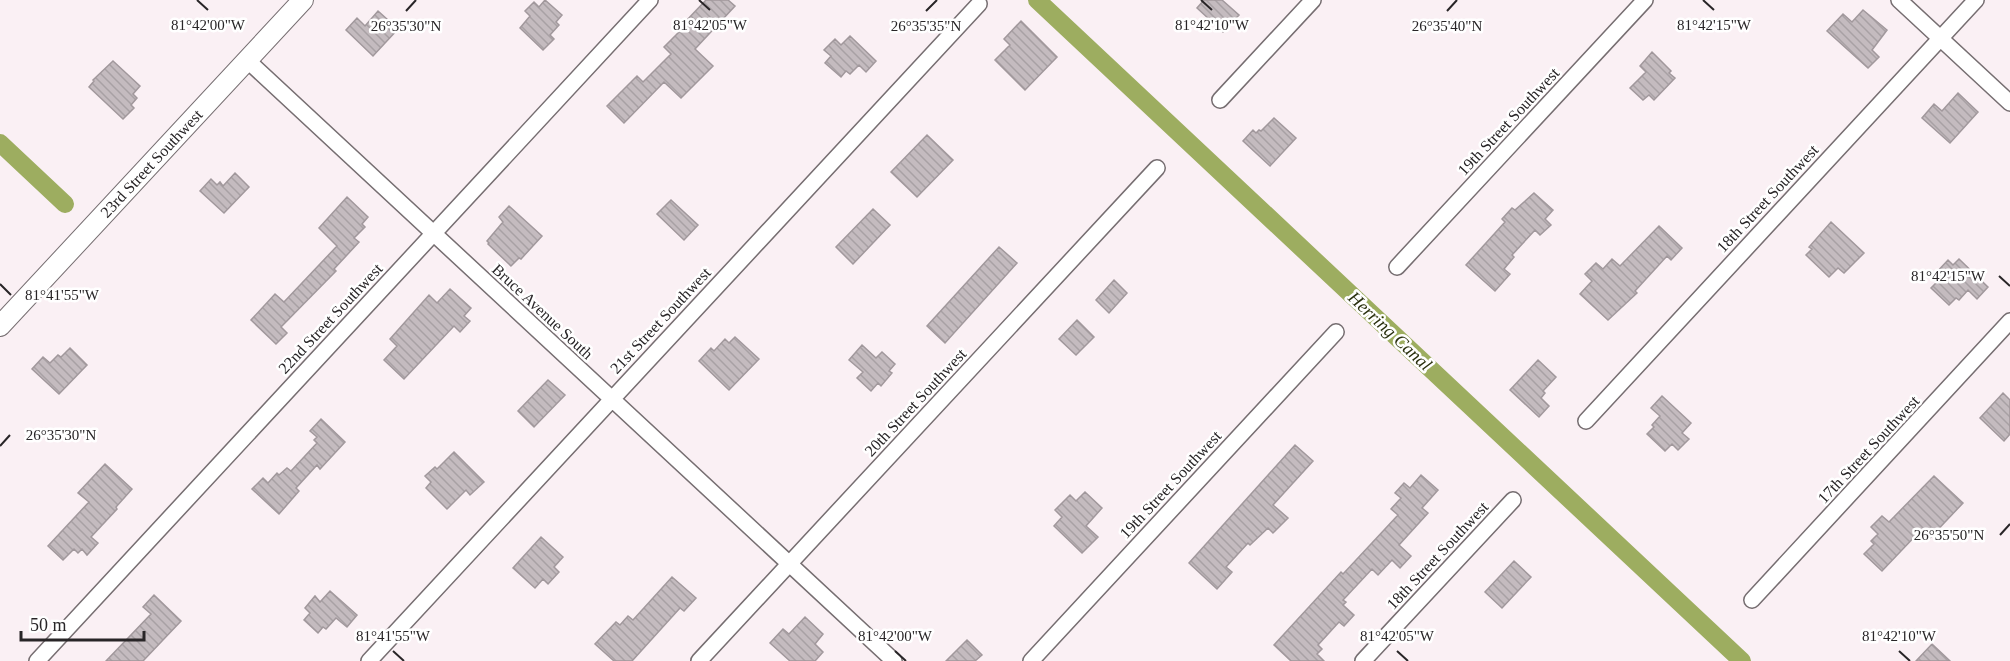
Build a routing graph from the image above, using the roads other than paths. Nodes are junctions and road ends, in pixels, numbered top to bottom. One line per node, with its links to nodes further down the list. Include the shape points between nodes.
1 (303, 0): 9 (street, 23rd Street Southwest)
2 (650, 0): 13 (street, 22nd Street Southwest)
3 (1313, 0): 10 (street)
4 (1645, 0): 14 (street, 19th Street Southwest)
5 (1899, 0): 8 (street)
6 (1976, 0): 8 (street, 18th Street Southwest)
7 (979, 4): 18 (street, 21st Street Southwest)
8 (1940, 38): 11 (street); 19 (street, 18th Street Southwest)
9 (247, 60): 13 (street, Bruce Avenue South); 16 (street, 23rd Street Southwest)
10 (1220, 100)
11 (2010, 103)
12 (1157, 168): 21 (street, 20th Street Southwest)
13 (433, 234): 18 (street, Bruce Avenue South); 23 (street, 22nd Street Southwest)
14 (1397, 267)
15 (2010, 321): 22 (street, 17th Street Southwest)
16 (0, 326)
17 (1336, 332): 27 (street, 19th Street Southwest)
18 (611, 400): 21 (street, Bruce Avenue South); 24 (street, 21st Street Southwest)
19 (1586, 421)
20 (1513, 500): 28 (street, 18th Street Southwest)
21 (789, 564): 25 (street, 20th Street Southwest); 26 (street, Bruce Avenue South)
22 (1752, 600)
23 (37, 661)
24 (369, 661)
25 (699, 661)
26 (894, 661)
27 (1031, 661)
28 (1363, 661)

